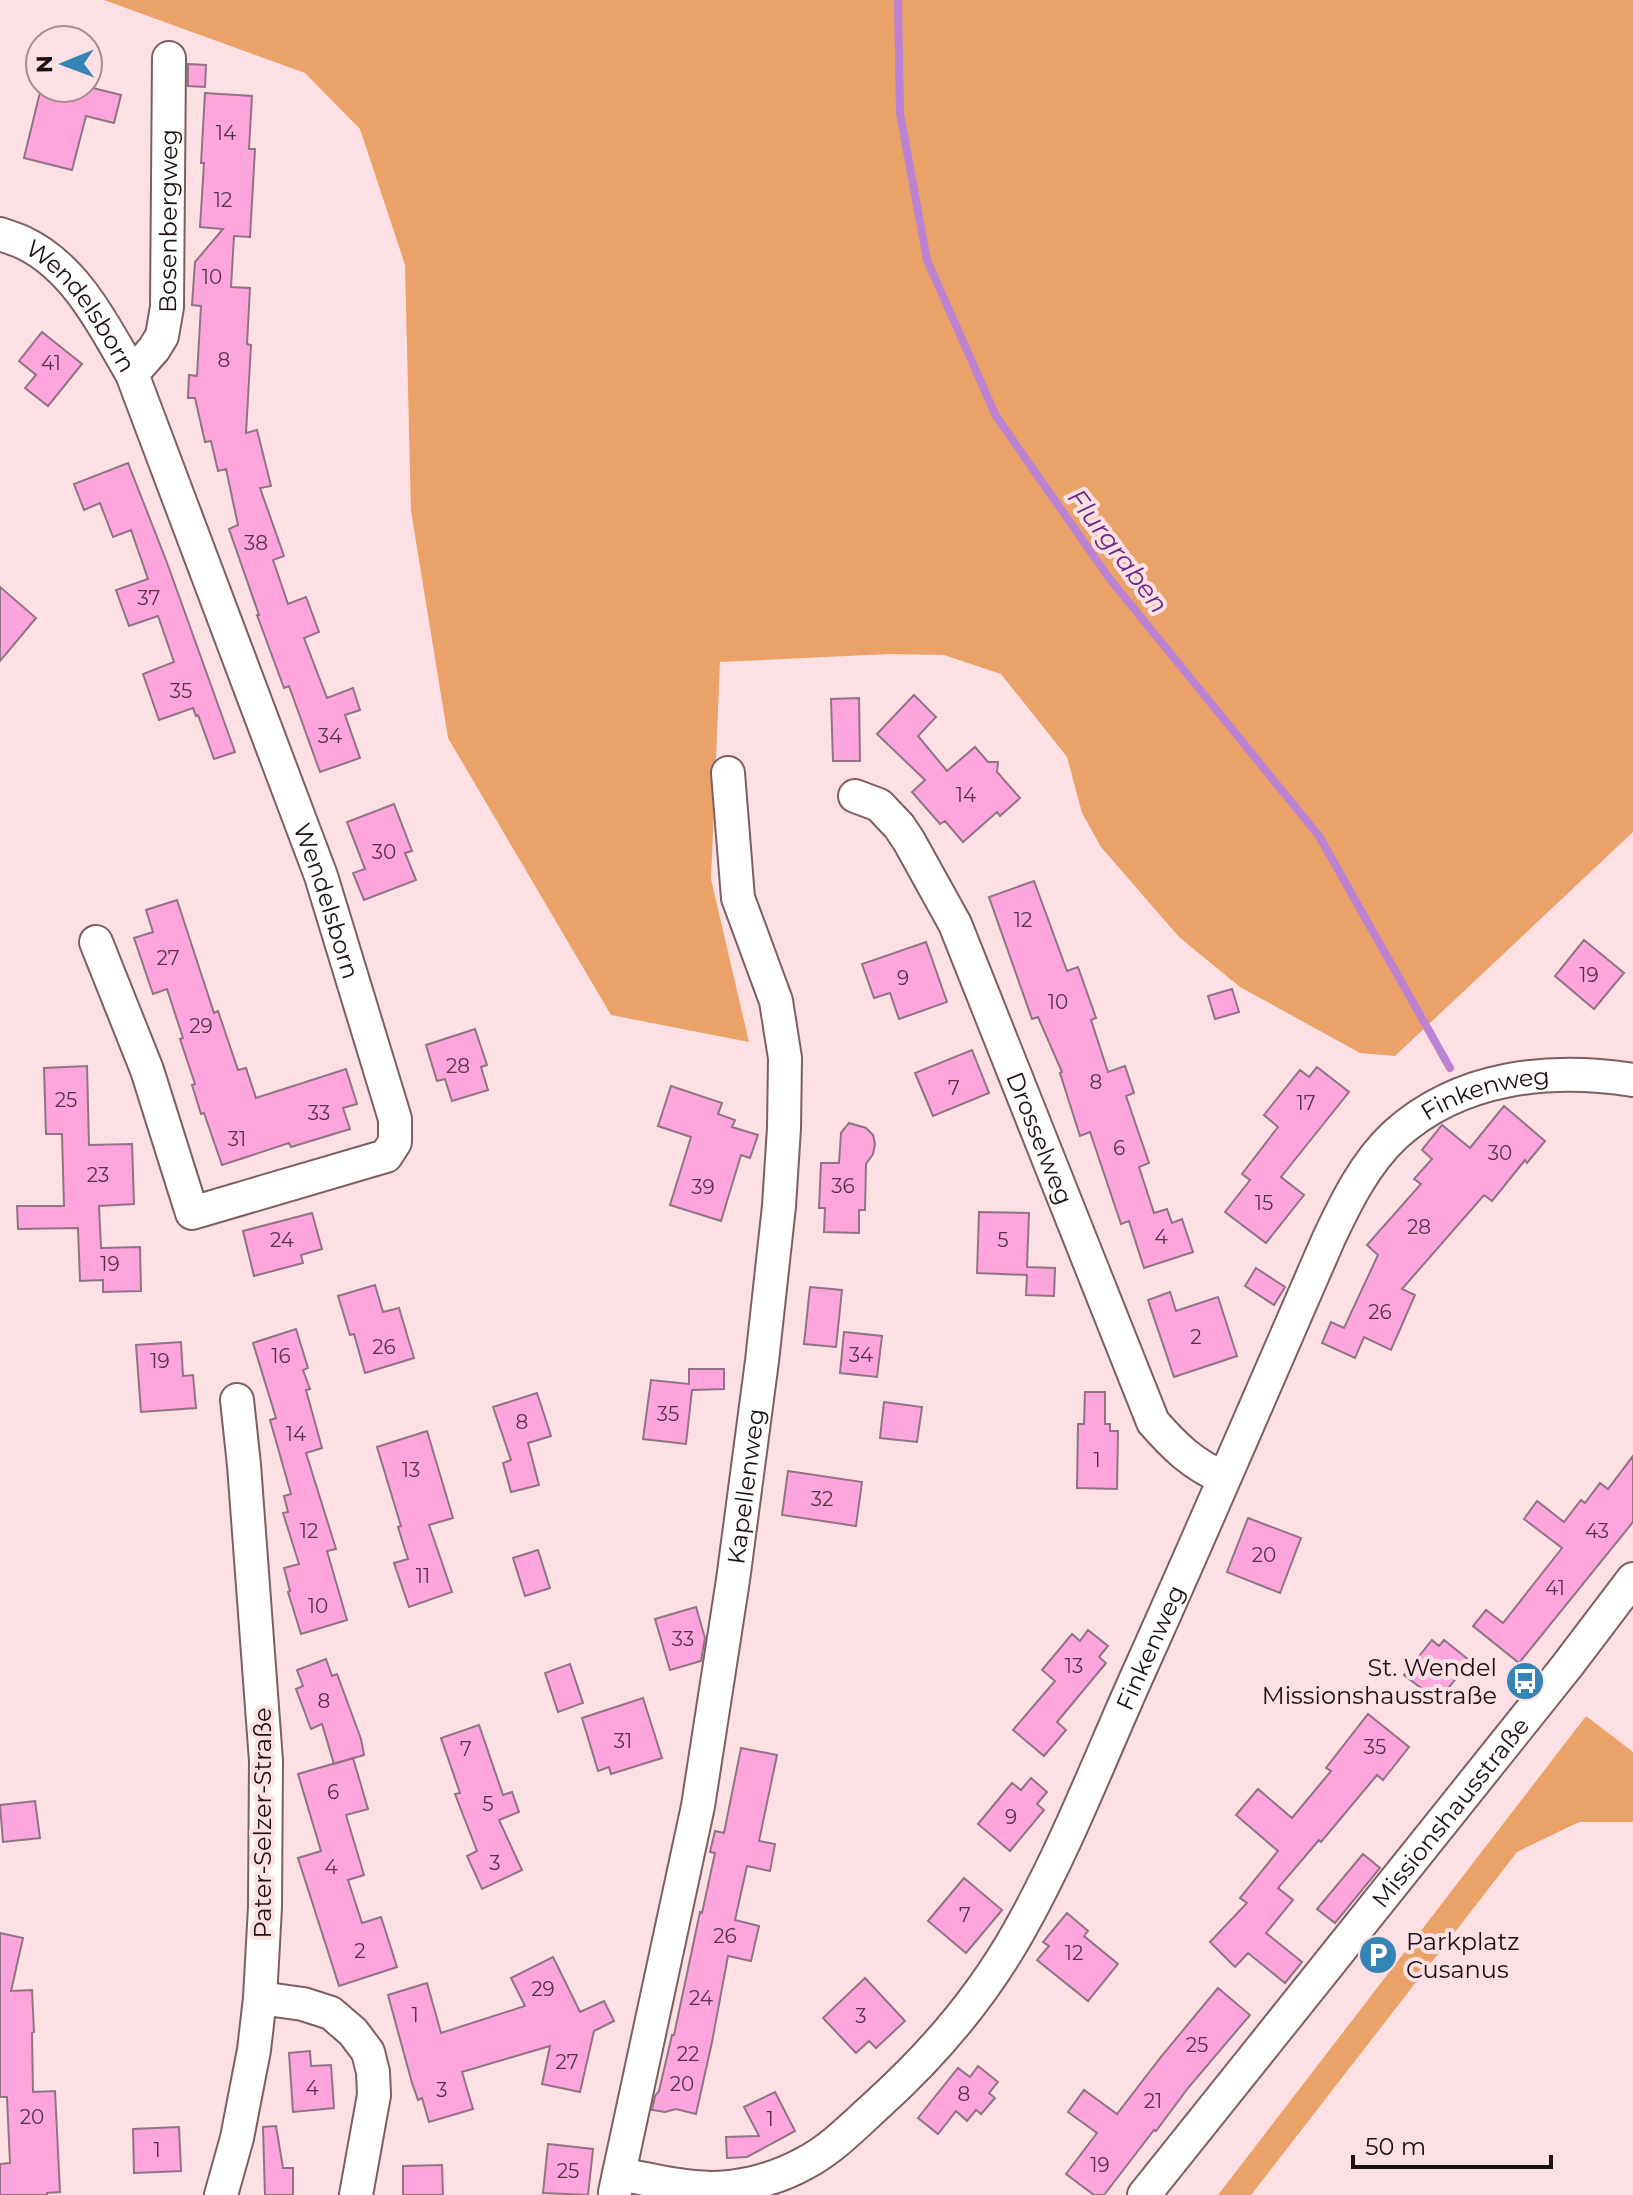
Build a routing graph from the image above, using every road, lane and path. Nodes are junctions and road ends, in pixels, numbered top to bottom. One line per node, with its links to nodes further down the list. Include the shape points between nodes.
1 (169, 58): 3 (street, Bosenbergweg, via 167,307 162,336)
2 (0, 234): 3 (street, Wendelsborn, via 59,268 92,307)
3 (132, 374): 6 (street, Wendelsborn, via 321,876 395,1119 395,1142 386,1156 192,1213 147,1070)
4 (728, 773): 12 (street, Kapellenweg, via 738,898 776,1001 785,1058 779,1206 735,1564 698,1806)
5 (855, 796): 9 (street, Drosselweg, via 879,805 899,826 955,924 1153,1422 1178,1450)
6 (96, 942)
7 (1633, 1080): 9 (street, Finkenweg, via 1529,1077 1482,1085 1430,1109 1395,1136 1347,1199)
8 (237, 1400): 11 (street, Pater-Selzer-Straße, via 266,1761)
9 (1224, 1478): 12 (street, Finkenweg, via 1057,1857 1019,1932 941,2040 847,2133 806,2163 724,2188)
10 (1633, 1579): 15 (street, Missionshausstraße)
11 (260, 1998): 13 (street, Pater-Selzer-Straße, via 237,2138); 14 (street, via 331,2013 368,2052 374,2095)
12 (617, 2184)
13 (221, 2195)
14 (356, 2195)
15 (1144, 2195)

